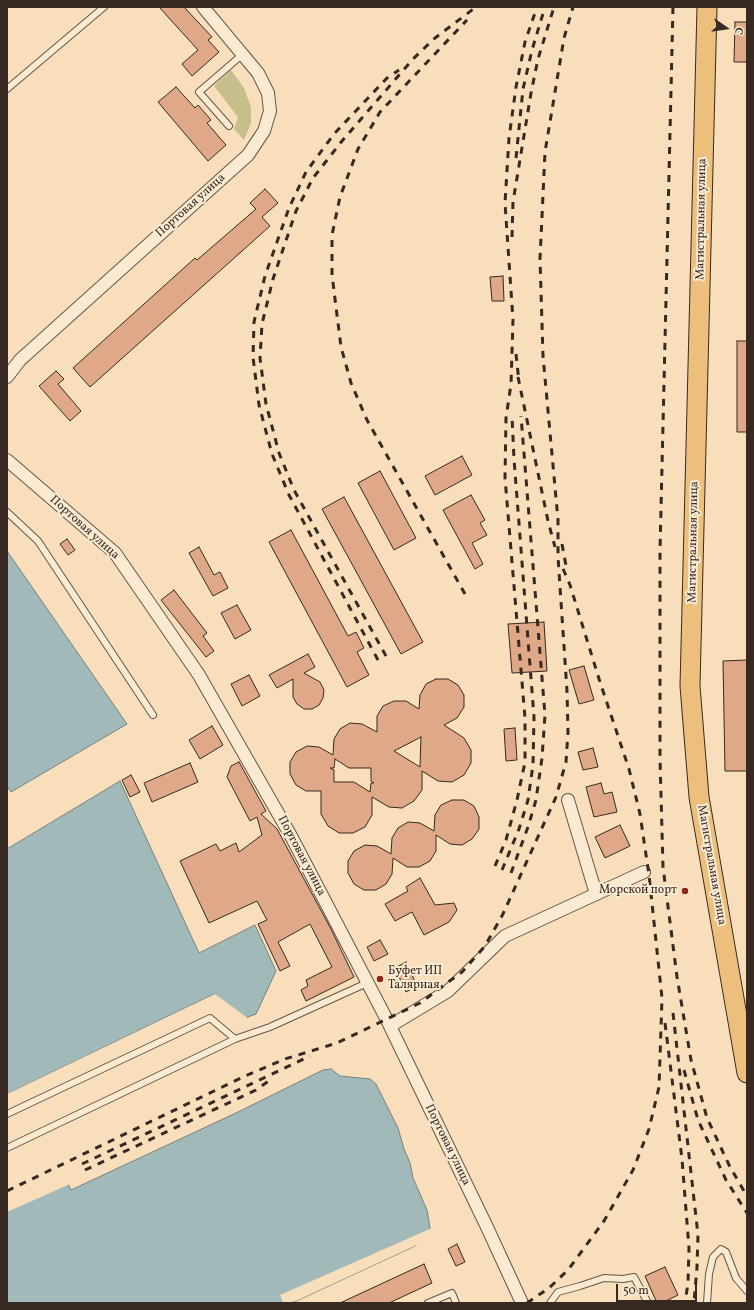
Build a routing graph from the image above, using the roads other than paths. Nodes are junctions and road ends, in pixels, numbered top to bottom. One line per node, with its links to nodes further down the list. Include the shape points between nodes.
1 (104, 7): 5 (lane)
2 (203, 7): 4 (street, Портовая улица)
3 (707, 7): 17 (highway, Магистральная улица, via 690,686 699,797)
4 (243, 54): 6 (lane, via 199,92); 7 (street, Портовая улица, via 258,73 268,93 270,111 264,131 248,155 20,360)
5 (7, 89)
6 (229, 126)
7 (7, 377)
8 (7, 460): 14 (street, Портовая улица, via 115,553 199,675 291,836)
9 (7, 512): 10 (lane, via 38,541)
10 (153, 715)
11 (568, 800): 13 (street)
12 (644, 872): 13 (street)
13 (596, 894): 15 (street, via 505,936 448,991)
14 (367, 982): 15 (street, Портовая улица); 16 (lane, via 270,1027)
15 (390, 1026): 23 (street, Портовая улица)
16 (235, 1039): 18 (lane, via 210,1018); 19 (lane)
17 (747, 1073)
18 (7, 1114)
19 (7, 1148)
20 (747, 1291): 26 (lane, via 736,1278 726,1252 721,1249 713,1257)
21 (428, 1303): 22 (lane, via 452,1293)
22 (456, 1303)
23 (522, 1303)
24 (550, 1303): 25 (lane, via 558,1292 604,1278 634,1277)
25 (648, 1303)
26 (707, 1303)

